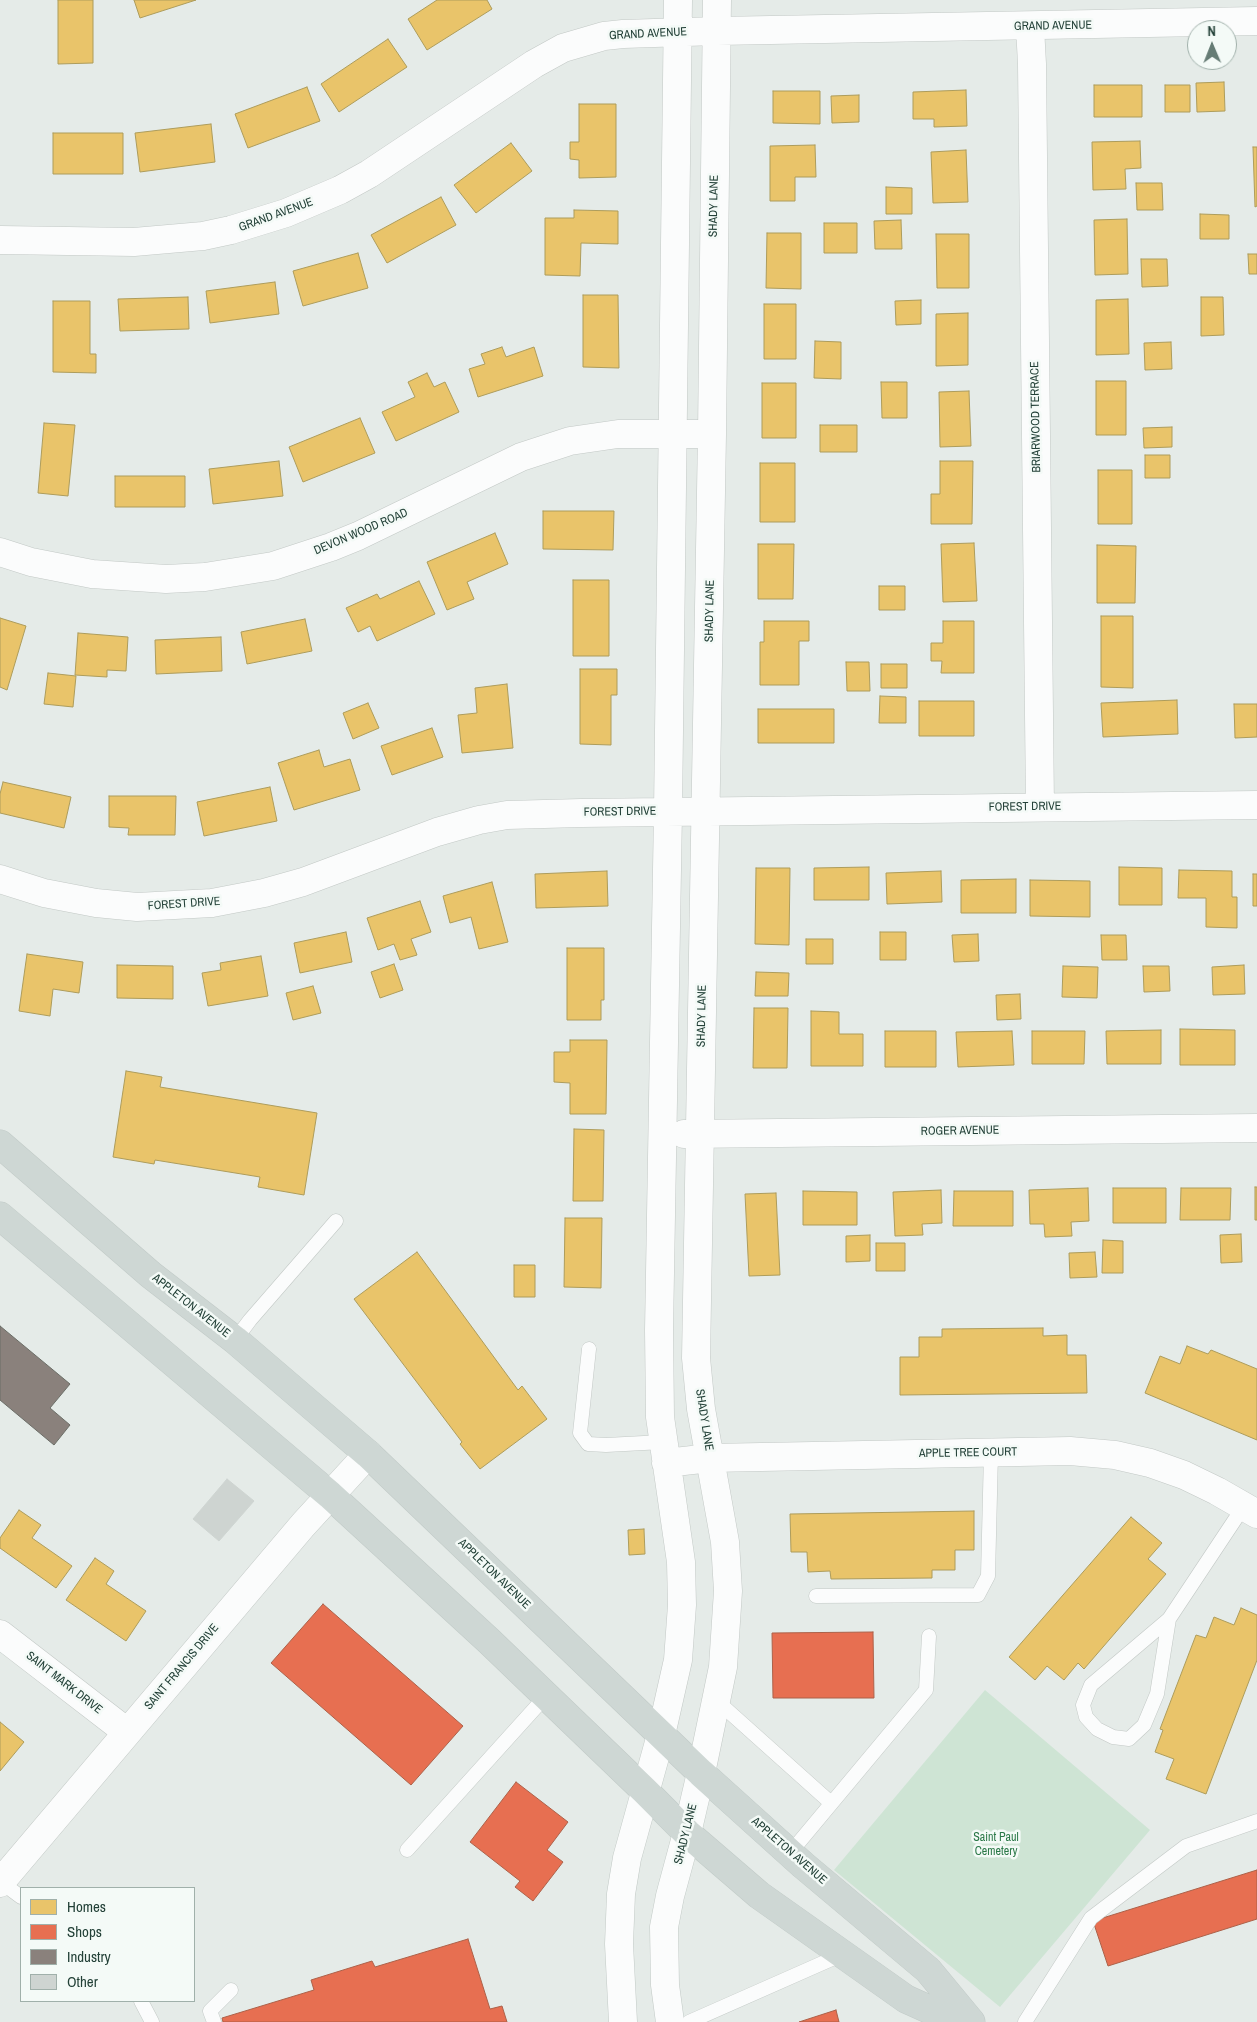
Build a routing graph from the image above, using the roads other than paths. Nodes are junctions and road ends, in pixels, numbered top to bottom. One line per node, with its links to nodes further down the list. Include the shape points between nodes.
1 (678, 0): 6 (street)
2 (717, 0): 5 (street, SHADY LANE)
3 (1257, 21): 4 (street, GRAND AVENUE)
4 (1030, 27): 5 (street, GRAND AVENUE); 12 (street, BRIARWOOD TERRACE)
5 (717, 31): 6 (street, GRAND AVENUE); 9 (street, SHADY LANE)
6 (677, 32): 7 (street, GRAND AVENUE, via 604,36 563,48 369,174 286,213 231,230 203,236 134,242); 8 (street)
7 (0, 240)
8 (672, 433): 9 (street, DEVON WOOD ROAD); 10 (street, DEVON WOOD ROAD, via 618,434 570,441 521,457 358,536 273,566 166,580 92,574 31,562); 14 (street)
9 (712, 434): 13 (street, SHADY LANE)
10 (0, 552)
11 (1257, 805): 12 (street, FOREST DRIVE)
12 (1040, 807): 13 (street, FOREST DRIVE)
13 (706, 811): 14 (street, FOREST DRIVE); 18 (street, SHADY LANE)
14 (668, 812): 15 (street, FOREST DRIVE, via 507,815 479,820 437,832 303,882 212,903 138,907 96,903 44,893); 17 (street)
15 (0, 879)
16 (1257, 1128): 18 (street, ROGER AVENUE)
17 (662, 1134): 18 (street, ROGER AVENUE); 24 (street, via 659,1330 660,1417)
18 (701, 1134): 27 (street, SHADY LANE, via 696,1358 700,1409)
19 (5, 1158): 22 (main road, APPLETON AVENUE)
20 (0, 1216): 28 (main road)
21 (336, 1221): 22 (lane)
22 (235, 1340): 26 (main road, APPLETON AVENUE)
23 (589, 1349): 24 (lane, via 580,1433 588,1444)
24 (664, 1452): 27 (street, APPLE TREE COURT); 37 (street, via 681,1562 682,1605 678,1660)
25 (991, 1453): 27 (street, APPLE TREE COURT); 29 (street, APPLE TREE COURT, via 1115,1455 1184,1475); 30 (lane, via 988,1576 978,1596)
26 (368, 1454): 28 (street, SAINT FRANCIS DRIVE); 37 (main road, APPLETON AVENUE)
27 (710, 1458): 35 (street, SHADY LANE, via 724,1542 728,1591 723,1667)
28 (330, 1495): 34 (main road); 36 (street, SAINT FRANCIS DRIVE)
29 (1251, 1510): 31 (lane)
30 (816, 1596)
31 (1169, 1619): 31 (lane, via 1157,1694 1144,1725 1129,1739 1113,1737 1097,1729 1086,1718 1083,1704 1091,1686)
32 (0, 1634): 36 (street, SAINT MARK DRIVE)
33 (929, 1636): 40 (lane, via 926,1690)
34 (546, 1696): 39 (main road); 43 (lane)
35 (717, 1701): 38 (street, SHADY LANE); 40 (lane)
36 (127, 1732): 45 (street, SAINT FRANCIS DRIVE)
37 (662, 1735): 38 (main road, APPLETON AVENUE); 39 (street)
38 (700, 1773): 42 (street, SHADY LANE); 44 (main road, APPLETON AVENUE)
39 (645, 1791): 42 (main road); 51 (street, via 621,1894 619,1944)
40 (831, 1803): 44 (lane)
41 (1257, 1821): 56 (lane, via 1186,1846 1091,1918)
42 (687, 1833): 46 (main road, via 759,1895); 52 (street, SHADY LANE, via 664,1927 665,1985)
43 (407, 1850)
44 (790, 1853): 55 (main road, APPLETON AVENUE, via 928,1970)
45 (8, 1887)
46 (843, 1954): 53 (lane); 54 (main road, via 906,1999)
47 (231, 1990): 50 (lane, via 210,2010)
48 (142, 2002): 49 (lane)
49 (152, 2022)
50 (214, 2022)
51 (623, 2022)
52 (670, 2022)
53 (690, 2022)
54 (957, 2022)
55 (971, 2022)
56 (1025, 2022)

